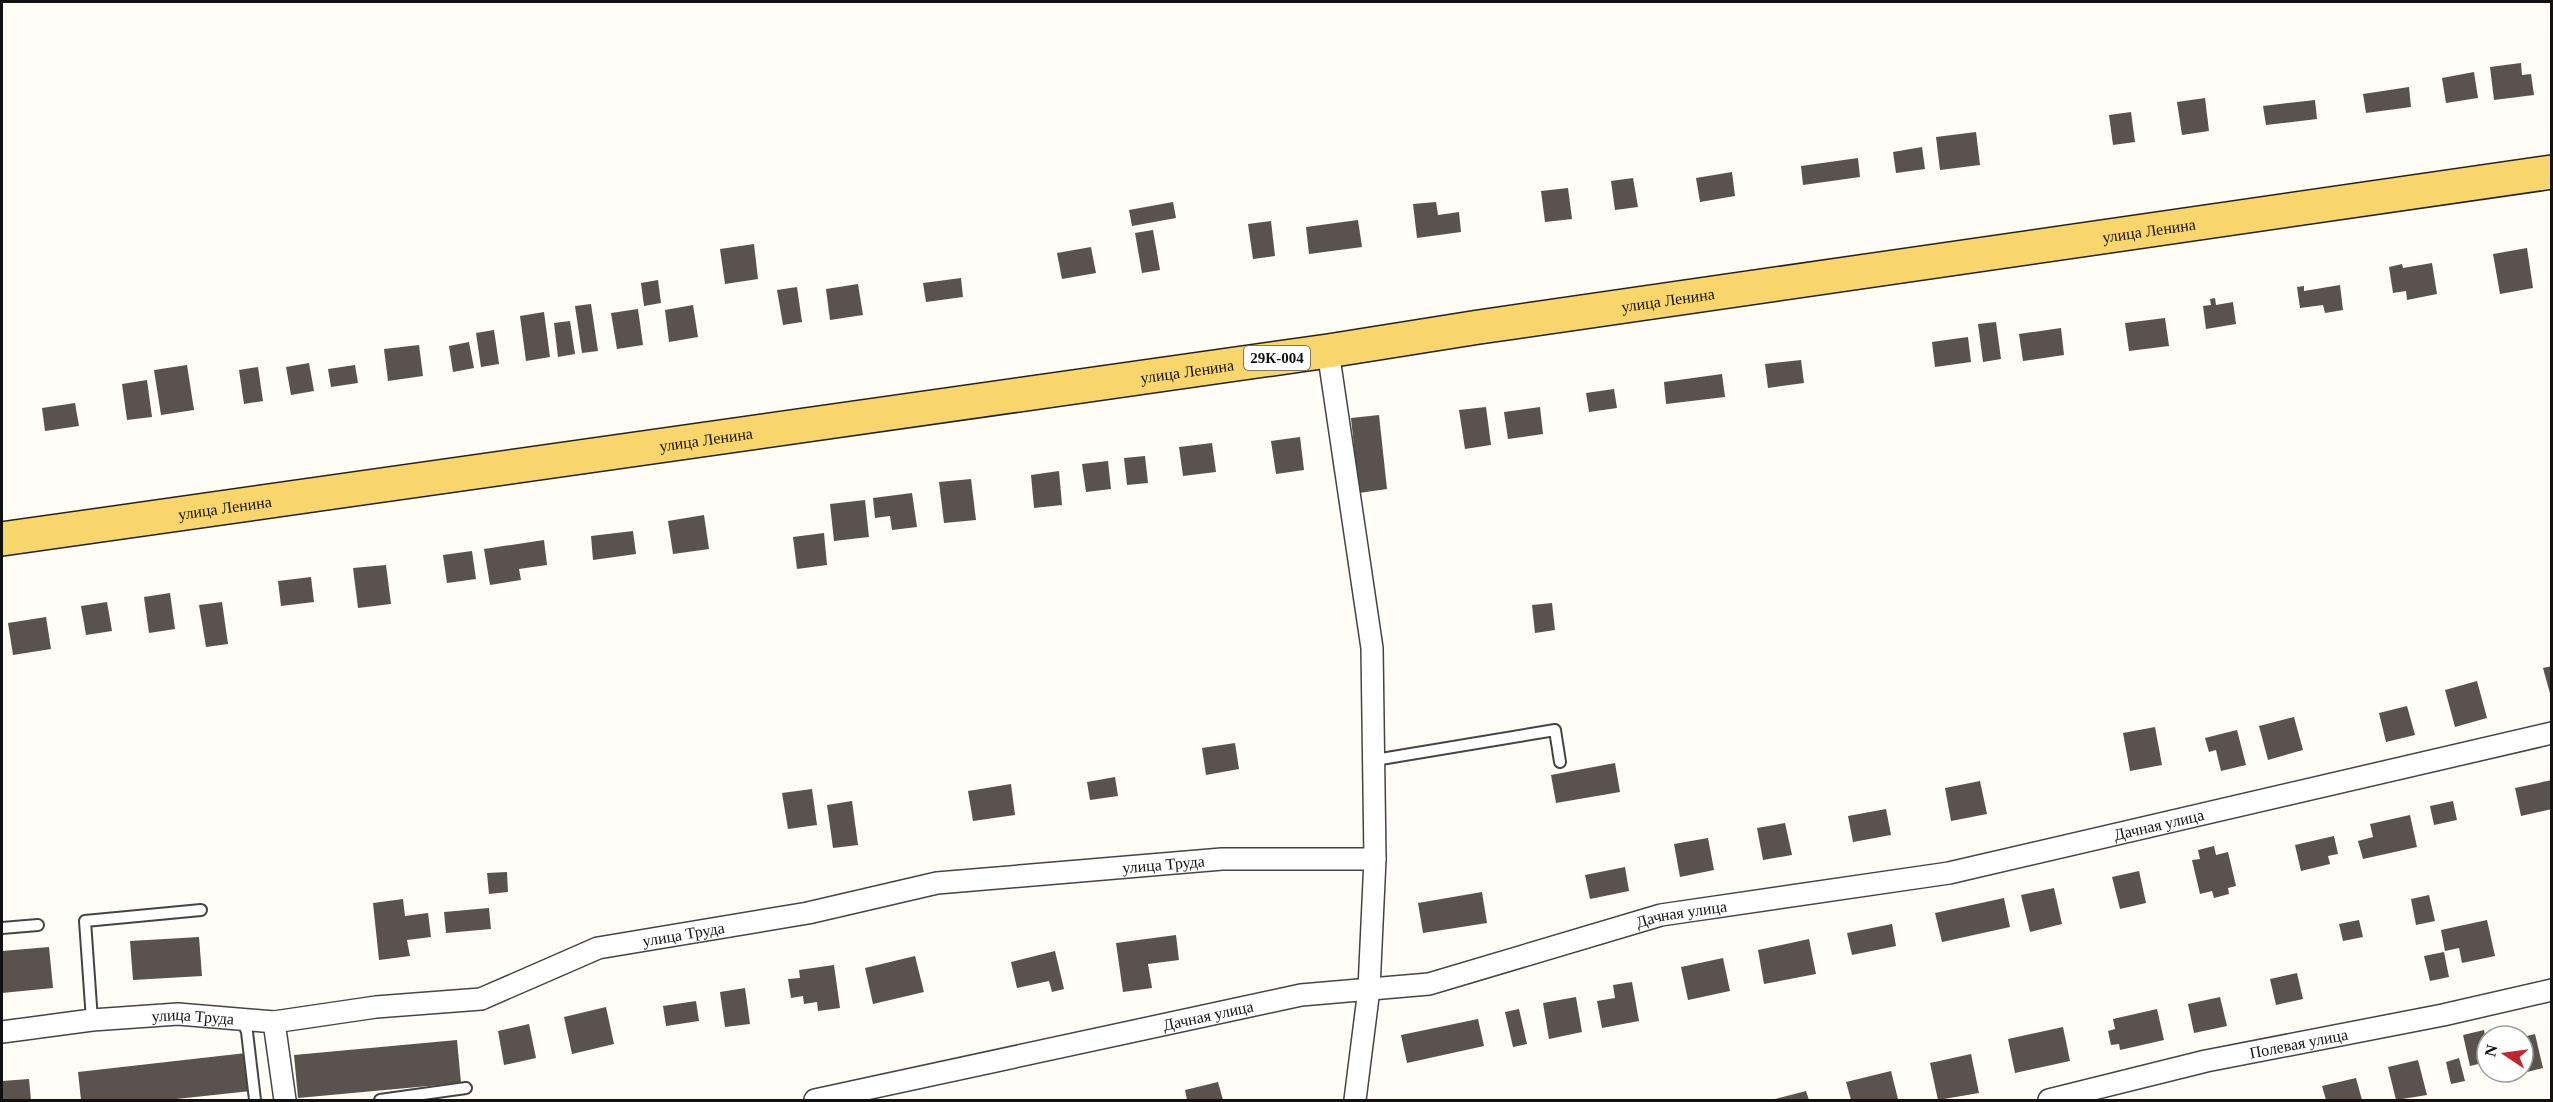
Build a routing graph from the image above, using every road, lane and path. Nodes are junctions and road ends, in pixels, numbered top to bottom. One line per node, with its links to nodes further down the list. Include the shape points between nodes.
1 (2552, 172): 2 (main road, улица Ленина / 29К-004)
2 (1328, 351): 3 (main road, улица Ленина / 29К-004); 5 (street, via 1371,648)
3 (2, 539)
4 (2552, 733): 11 (street, Дачная улица, via 1949,873 1660,915 1430,984)
5 (1375, 760): 6 (lane, via 1555,730); 7 (street)
6 (1560, 762)
7 (1375, 860): 11 (street); 15 (street, улица Труда, via 1222,859 937,883 808,913 598,948 481,999 376,1007)
8 (201, 910): 14 (lane, via 85,921)
9 (38, 925): 10 (lane)
10 (2, 928)
11 (1369, 990): 21 (street, Дачная улица, via 1301,995); 22 (street)
12 (2552, 990): 23 (street, Полевая улица, via 2206,1061)
13 (242, 1019): 14 (street, улица Труда, via 178,1014); 15 (street, улица Труда); 18 (lane)
14 (92, 1020): 16 (street, улица Труда)
15 (274, 1022): 19 (street)
16 (2, 1032)
17 (466, 1088): 20 (lane)
18 (255, 1101)
19 (285, 1101)
20 (380, 1101)
21 (815, 1101)
22 (1355, 1101)
23 (2049, 1101)

